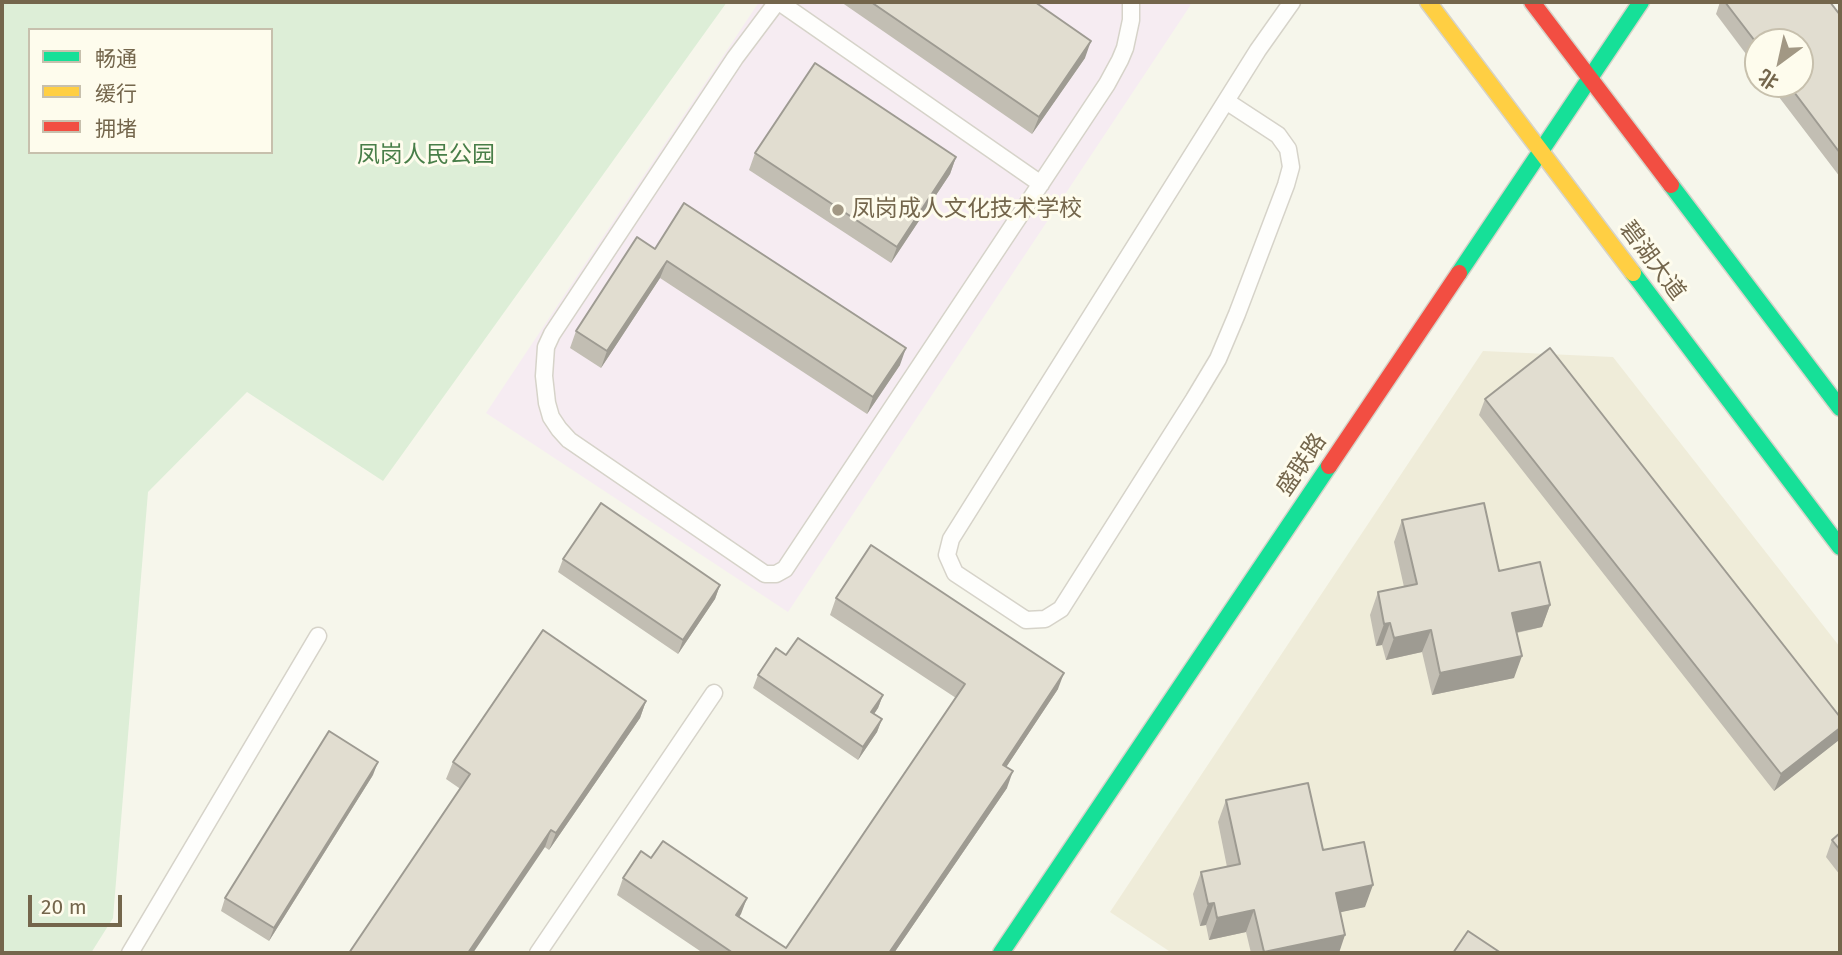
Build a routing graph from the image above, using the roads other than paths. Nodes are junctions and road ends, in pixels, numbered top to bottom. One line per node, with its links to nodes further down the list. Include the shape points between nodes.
1 (778, 2): 10 (lane); 10 (lane, via 735,58 552,334 544,361 547,403 559,429 580,449 765,574 785,569)
2 (1131, 2): 10 (lane, via 1120,60)
3 (1292, 2): 8 (lane)
4 (1428, 2): 9 (street, 碧湖大道)
5 (1532, 2): 7 (street)
6 (1641, 2): 7 (street, 盛联路)
7 (1590, 78): 9 (street, 盛联路); 11 (street)
8 (1226, 101): 8 (lane, via 951,539 947,555 955,573 1026,620 1045,619 1060,608 1194,399 1237,314 1291,167 1288,149 1278,135)
9 (1541, 151): 12 (street, 碧湖大道); 17 (street, 盛联路)
10 (1041, 184)
11 (1840, 408)
12 (1840, 547)
13 (318, 636): 15 (lane)
14 (714, 693): 16 (lane)
15 (130, 953)
16 (538, 953)
17 (1001, 953)

